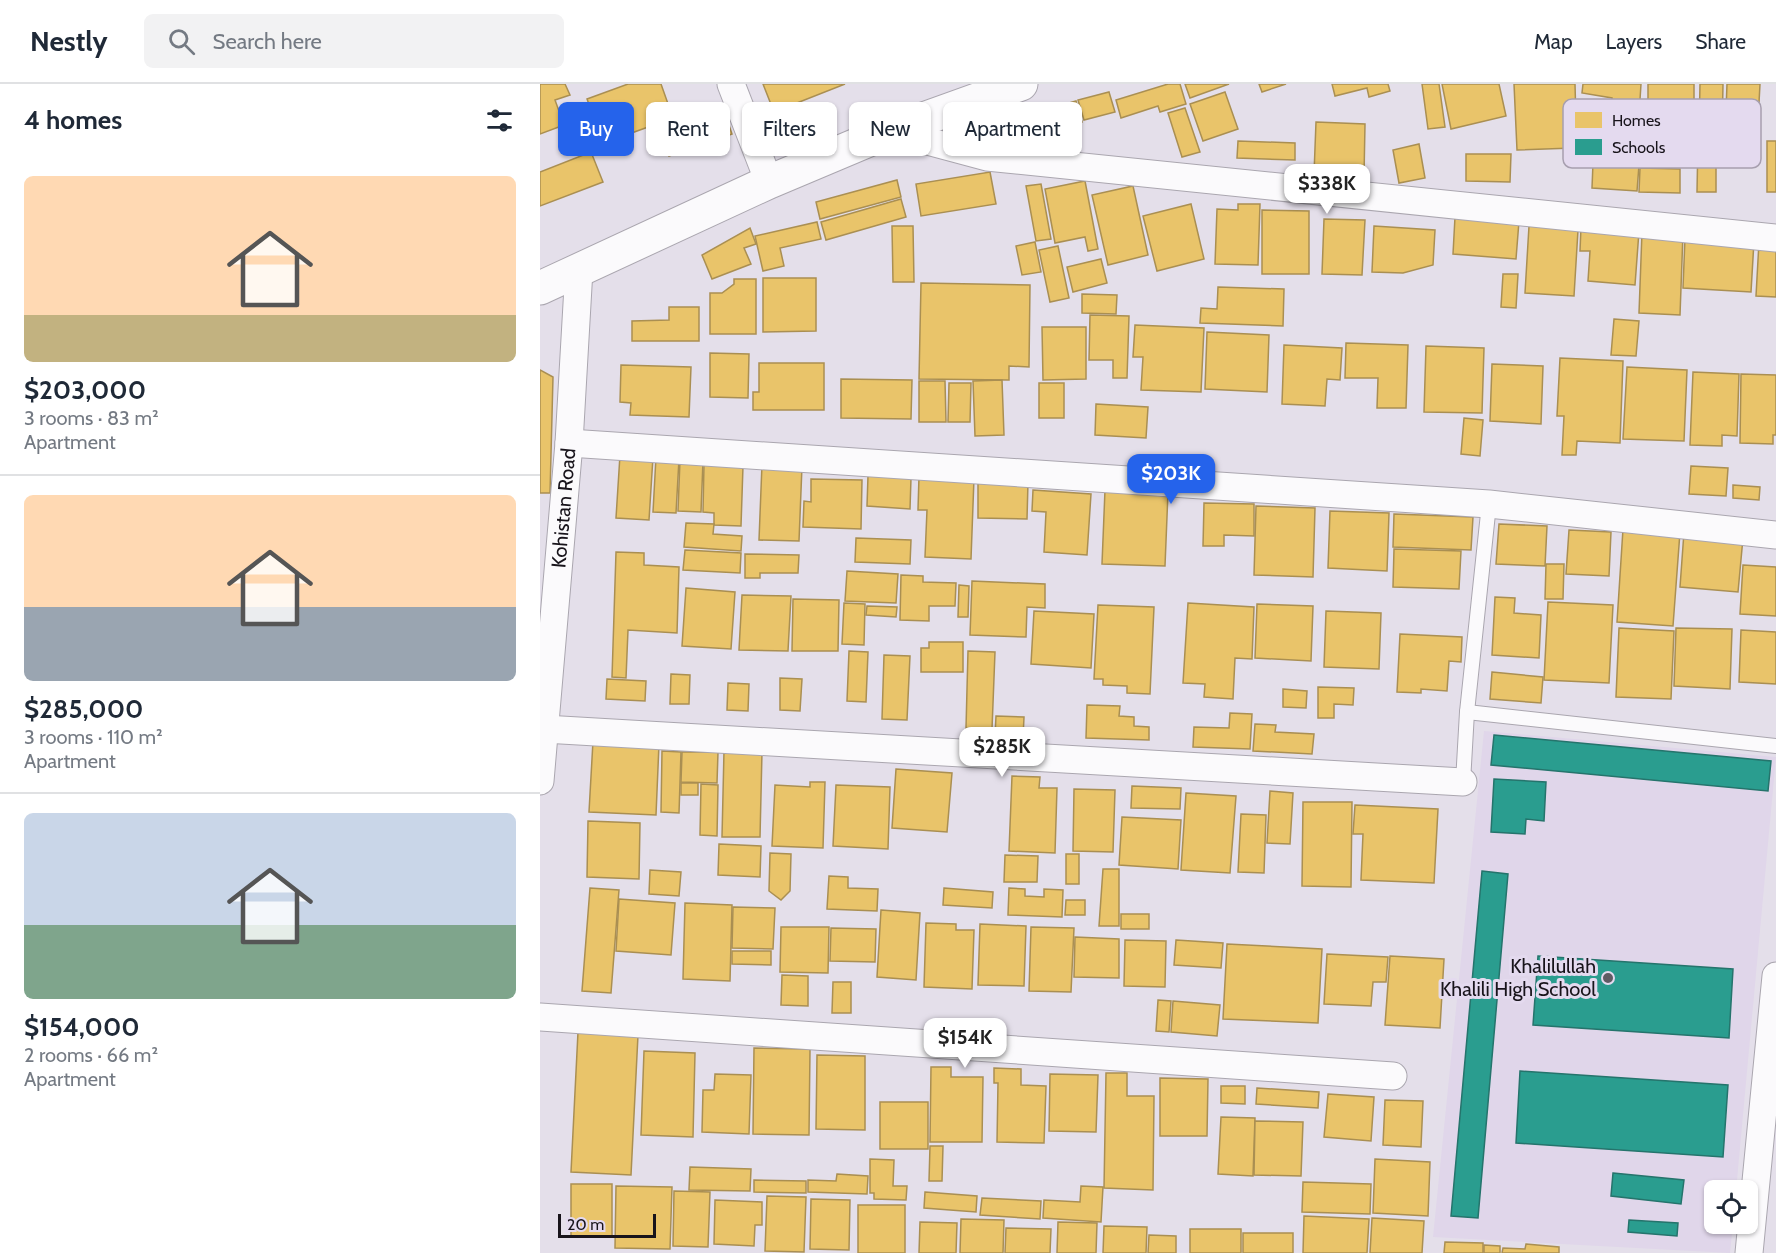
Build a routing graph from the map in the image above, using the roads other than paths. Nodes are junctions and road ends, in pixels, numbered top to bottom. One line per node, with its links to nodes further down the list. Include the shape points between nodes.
1 (731, 84): 6 (street)
2 (1021, 84): 3 (main road)
3 (931, 116)
4 (931, 142): 7 (street, via 987,157)
5 (849, 148): 6 (main road)
6 (769, 182): 8 (main road)
7 (1776, 238)
8 (579, 269): 9 (main road); 10 (street, Kohistan Road)
9 (540, 288)
10 (569, 443): 11 (street); 14 (street, Kohistan Road)
11 (1489, 504): 12 (street); 13 (lane)
12 (1776, 535)
13 (1467, 712): 15 (lane); 17 (lane)
14 (544, 729): 16 (street, Kohistan Road); 17 (street)
15 (1776, 746)
16 (540, 781)
17 (1463, 782)
18 (1776, 976): 21 (street)
19 (540, 1017): 20 (street)
20 (1393, 1076)
21 (1769, 1111): 22 (street)
22 (1749, 1253)

